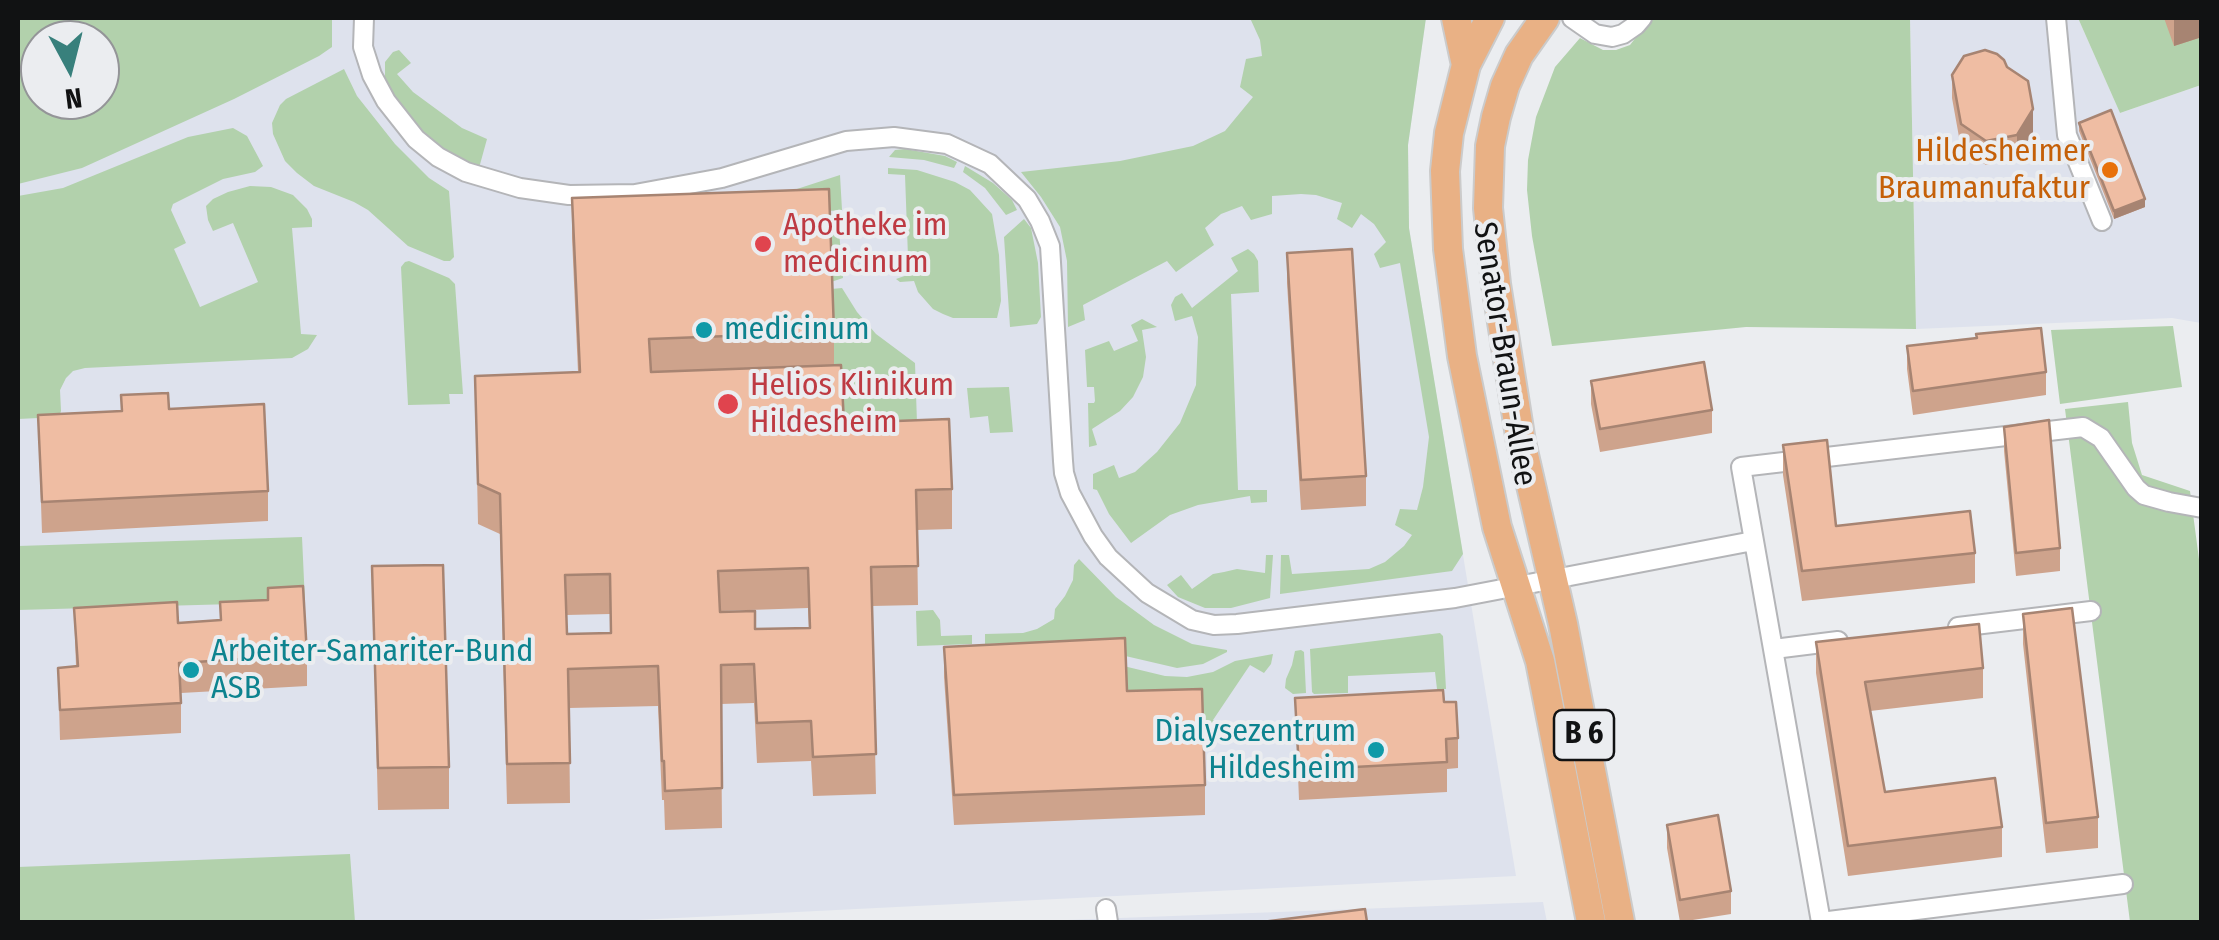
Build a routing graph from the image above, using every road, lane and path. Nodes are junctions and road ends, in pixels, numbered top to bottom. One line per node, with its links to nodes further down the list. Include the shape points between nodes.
1 (364, 18): 13 (street, via 363,47 372,74 416,139 466,172 520,188 636,194 722,178 836,144 894,137 947,144 990,164 1027,199 1050,246 1064,474 1082,518 1108,557 1147,593 1192,620 1237,624)
2 (1456, 18): 8 (main road, B 6)
3 (1490, 18): 8 (main road, Senator-Braun-Allee / B 6)
4 (1545, 18): 12 (main road, Senator-Braun-Allee / B 6, via 1505,86 1488,180 1506,358)
5 (1572, 18): 6 (street, via 1604,37 1623,34)
6 (1642, 18)
7 (2056, 18): 9 (street, via 2067,136)
8 (1466, 65): 13 (main road, Senator-Braun-Allee / B 6, via 1445,171 1448,249 1462,356)
9 (2102, 221)
10 (2196, 507): 11 (street, via 2144,494 2093,431 2067,427 1742,467)
11 (1754, 541): 12 (street); 17 (street)
12 (1553, 579): 13 (street); 20 (main road, Senator-Braun-Allee / B 6)
13 (1516, 586): 19 (main road, Senator-Braun-Allee / B 6, via 1540,660)
14 (2091, 611): 15 (street)
15 (1932, 630)
16 (1853, 640): 17 (street)
17 (1774, 649): 21 (street)
18 (2123, 884): 21 (street)
19 (1592, 922)
20 (1620, 922)
21 (1821, 922)

